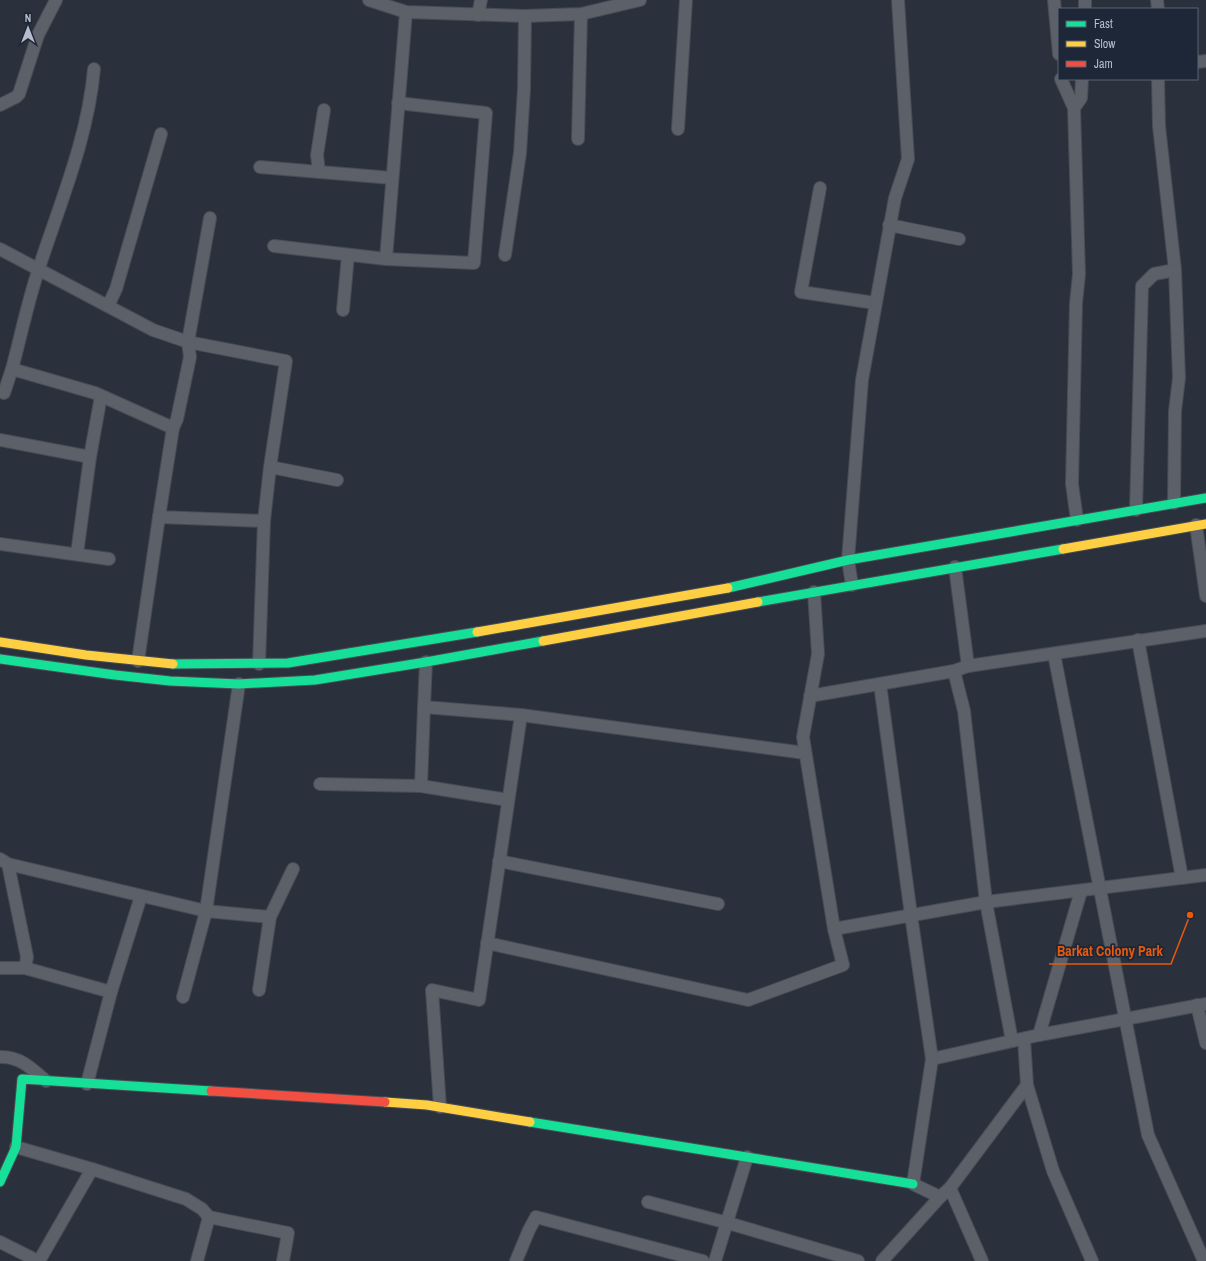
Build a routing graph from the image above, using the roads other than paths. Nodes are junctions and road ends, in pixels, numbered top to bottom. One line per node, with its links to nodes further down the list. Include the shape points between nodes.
1 (56, 0): 18 (street, via 38,35 19,94)
2 (370, 0): 8 (street)
3 (481, 0): 10 (street)
4 (640, 0): 9 (street)
5 (686, 0): 21 (street)
6 (898, 0): 29 (street, via 908,159 895,198)
7 (1054, 0): 12 (street)
8 (406, 12): 10 (street); 17 (street)
9 (580, 14): 11 (street); 23 (street)
10 (478, 15): 11 (street)
11 (525, 16): 34 (street, via 520,154)
12 (1058, 43)
13 (94, 69): 36 (street, via 92,94 75,160)
14 (1061, 80): 19 (street)
15 (1082, 80): 19 (street, via 1081,98)
16 (1158, 80): 37 (street, via 1159,126)
17 (398, 104): 26 (street); 35 (street, via 486,113 474,263)
18 (0, 105)
19 (1074, 108): 54 (street, via 1079,274 1076,303 1072,484)
20 (324, 110): 25 (street, via 317,154)
21 (678, 129)
22 (161, 134): 39 (street, via 116,289)
23 (578, 139)
24 (260, 167): 25 (street)
25 (319, 172): 26 (street)
26 (392, 178): 35 (street)
27 (820, 188): 38 (street, via 801,292)
28 (210, 218): 41 (street)
29 (890, 225): 30 (street); 38 (street)
30 (959, 239)
31 (274, 246): 33 (street)
32 (0, 249): 36 (street)
33 (348, 254): 35 (street); 40 (street)
34 (505, 255)
35 (386, 259)
36 (38, 270): 39 (street); 42 (street)
37 (1175, 270): 51 (street, via 1179,378 1175,411); 52 (street, via 1154,274 1142,286)
38 (876, 303): 60 (street, via 862,380)
39 (108, 306): 41 (street, via 154,330)
40 (343, 310)
41 (188, 342): 45 (street, via 190,357); 48 (street, via 286,361)
42 (12, 368): 43 (street); 44 (street)
43 (4, 393)
44 (101, 396): 45 (street); 47 (street)
45 (173, 428): 53 (street)
46 (0, 440): 47 (street)
47 (90, 457): 58 (street)
48 (270, 467): 49 (street); 55 (street)
49 (337, 480)
50 (1206, 498): 51 (street)
51 (1174, 503): 52 (street)
52 (1136, 510): 54 (street)
53 (160, 517): 55 (street); 70 (street)
54 (1077, 520): 60 (street)
55 (264, 521): 72 (street)
56 (1201, 524): 61 (street); 64 (street)
57 (0, 544): 58 (street)
58 (77, 554): 59 (street)
59 (109, 559)
60 (848, 560): 62 (street); 72 (street, via 720,590 382,648 288,663)
61 (955, 567): 62 (street); 73 (street)
62 (852, 585): 63 (street)
63 (814, 592): 71 (street); 77 (street, via 818,654)
64 (1206, 596)
65 (1206, 631): 66 (street)
66 (1138, 640): 68 (street); 88 (street)
67 (0, 642): 70 (street)
68 (1054, 654): 73 (street); 89 (street)
69 (0, 659): 75 (street, via 115,676)
70 (138, 661): 72 (street, via 193,665)
71 (426, 662): 75 (street, via 315,680); 78 (street)
72 (259, 664)
73 (968, 666): 74 (street)
74 (954, 671): 76 (street); 92 (street, via 964,711)
75 (239, 684): 94 (street)
76 (880, 684): 77 (street); 95 (street)
77 (810, 696): 80 (street, via 803,737)
78 (424, 707): 79 (street); 82 (street)
79 (521, 715): 80 (street); 83 (street)
80 (805, 753): 97 (street)
81 (320, 784): 82 (street)
82 (421, 786): 83 (street)
83 (508, 800): 84 (street)
84 (499, 861): 93 (street); 98 (street)
85 (4, 862): 91 (street); 100 (street, via 27,957)
86 (293, 870): 96 (street)
87 (1206, 875): 88 (street)
88 (1182, 878): 89 (street)
89 (1100, 889): 90 (street); 105 (street)
90 (1081, 891): 92 (street); 106 (street)
91 (141, 896): 94 (street); 102 (street)
92 (986, 902): 95 (street); 107 (street)
93 (718, 904)
94 (206, 911): 96 (street); 103 (street)
95 (911, 915): 97 (street); 110 (street)
96 (270, 917): 101 (street)
97 (834, 929): 98 (street, via 843,965 748,1000)
98 (487, 944): 114 (street, via 479,1000 432,990)
99 (0, 968): 100 (street)
100 (25, 968): 102 (street)
101 (259, 990)
102 (111, 992): 112 (street)
103 (183, 997)
104 (1202, 1004): 105 (street); 108 (street)
105 (1125, 1018): 106 (street); 136 (street, via 1148,1135)
106 (1038, 1035): 107 (street)
107 (1018, 1040): 110 (street); 113 (street)
108 (1206, 1043)
109 (0, 1056): 111 (street, via 21,1060)
110 (932, 1059): 119 (street)
111 (46, 1081): 112 (street); 115 (street, via 22,1079)
112 (87, 1084): 114 (street)
113 (1027, 1085): 120 (street); 135 (street, via 1053,1171)
114 (440, 1107): 116 (street)
115 (16, 1147): 117 (street); 118 (street)
116 (747, 1157): 119 (street); 124 (street)
117 (92, 1169): 123 (street, via 186,1198); 126 (street)
118 (0, 1182)
119 (913, 1184): 121 (street)
120 (950, 1188): 121 (street); 134 (street)
121 (940, 1197): 133 (street)
122 (648, 1202): 124 (street)
123 (209, 1217): 127 (street); 128 (street, via 288,1233)
124 (728, 1223): 131 (street); 132 (street)
125 (0, 1242): 126 (street)
126 (38, 1261)
127 (197, 1261)
128 (283, 1261)
129 (516, 1261): 130 (street, via 536,1217)
130 (703, 1261)
131 (715, 1261)
132 (858, 1261)
133 (882, 1261)
134 (982, 1261)
135 (1092, 1261)
136 (1204, 1261)

